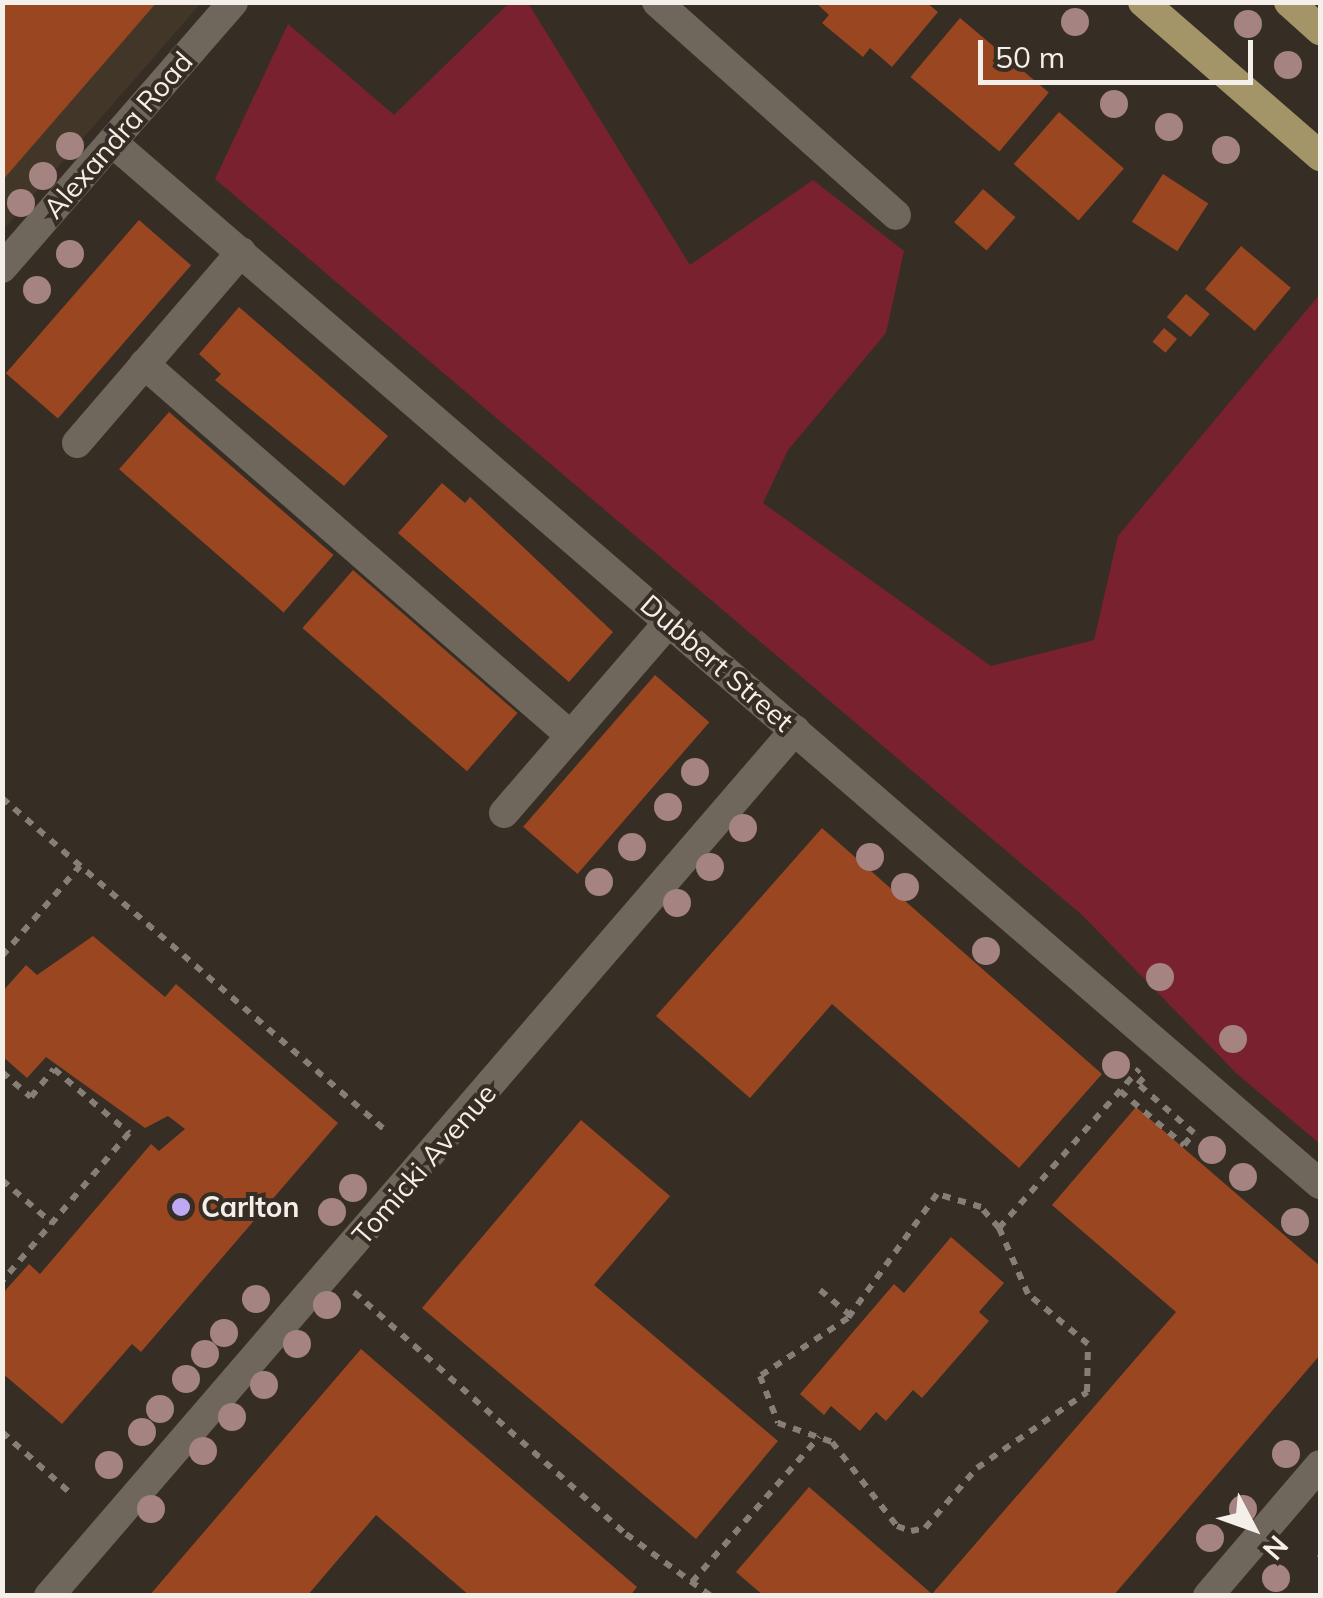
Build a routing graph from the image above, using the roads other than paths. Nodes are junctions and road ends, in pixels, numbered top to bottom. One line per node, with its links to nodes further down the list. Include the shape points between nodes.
1 (233, 2): 6 (street, Alexandra Road)
2 (656, 2): 8 (street)
3 (1143, 2): 7 (main road)
4 (1289, 2): 5 (main road)
5 (1320, 30)
6 (112, 142): 9 (street, Dubbert Street); 10 (street, Alexandra Road)
7 (1320, 156)
8 (896, 215)
9 (241, 252): 11 (street); 13 (street, Dubbert Street)
10 (2, 268)
11 (144, 364): 12 (street); 15 (street)
12 (77, 443)
13 (669, 622): 14 (street, Dubbert Street); 15 (street)
14 (795, 730): 17 (street, Dubbert Street); 19 (street, Tomicki Avenue)
15 (571, 736): 16 (street)
16 (504, 814)
17 (1320, 1184)
18 (1320, 1465): 20 (street)
19 (50, 1596)
20 (1208, 1596)

